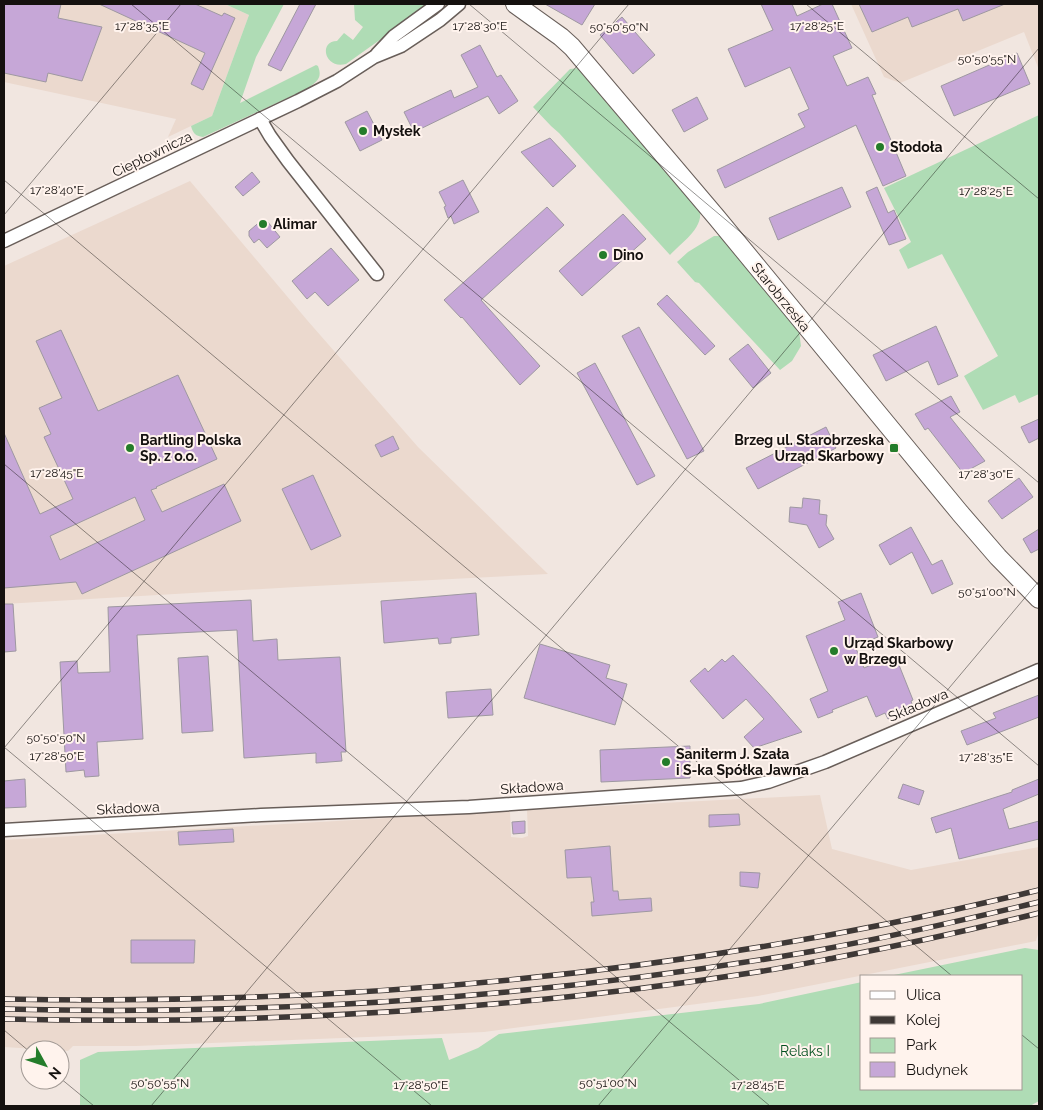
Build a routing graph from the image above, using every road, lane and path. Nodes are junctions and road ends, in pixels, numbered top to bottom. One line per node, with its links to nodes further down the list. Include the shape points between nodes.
1 (438, 4): 4 (street, Ciepłownicza, via 394,36)
2 (459, 4): 4 (street, Ciepłownicza, via 401,46)
3 (515, 4): 8 (street, Starobrzeska, via 572,47 960,513)
4 (374, 57): 5 (street, Ciepłownicza, via 337,81)
5 (260, 120): 6 (street, Ciepłownicza); 7 (street, via 288,162)
6 (4, 241)
7 (376, 274)
8 (1039, 599)
9 (1039, 670): 10 (street, Składowa, via 825,762 741,788 469,807)
10 (4, 830)

